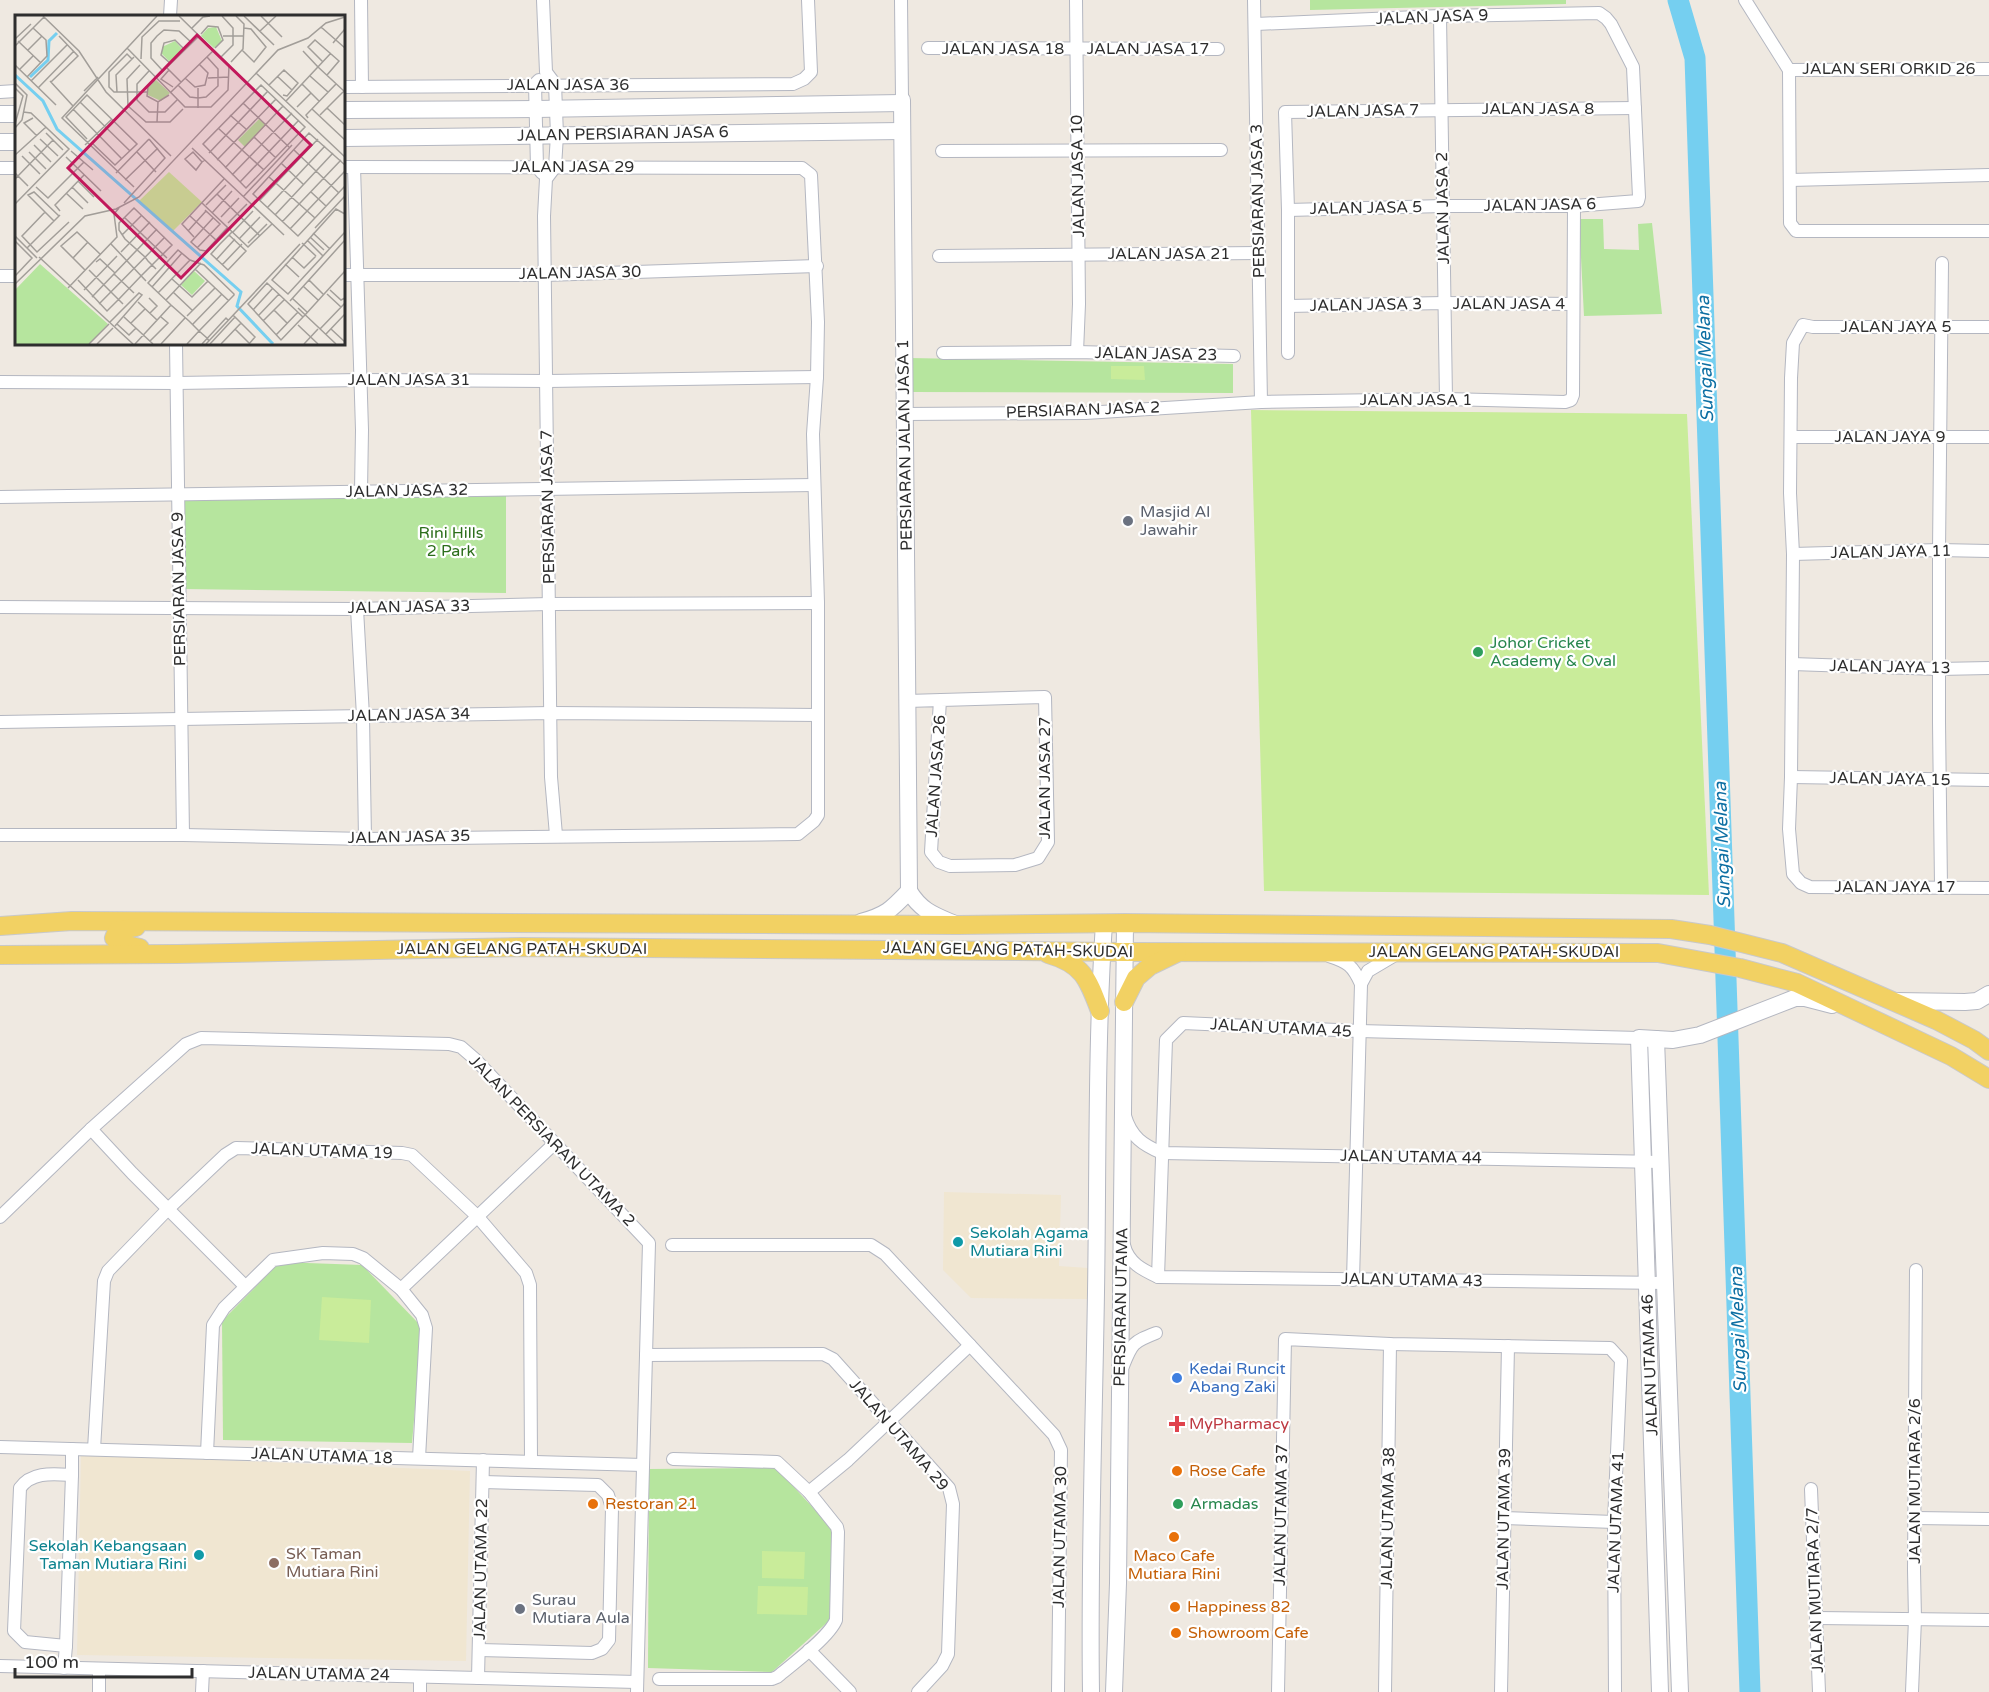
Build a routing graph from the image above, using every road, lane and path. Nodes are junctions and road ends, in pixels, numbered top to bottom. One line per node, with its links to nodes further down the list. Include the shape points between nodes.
1 (171, 0): 9 (street)
2 (361, 0): 21 (street)
3 (543, 0): 17 (street)
4 (808, 0): 19 (street, JALAN JASA 36, via 811,72 793,84)
5 (901, 0): 22 (street, PERSIARAN JALAN JASA 1)
6 (1077, 0): 13 (street, JALAN JASA 10)
7 (1254, 0): 11 (street, PERSIARAN JASA 3)
8 (1745, 0): 16 (street)
9 (170, 15)
10 (1440, 16): 11 (street, JALAN JASA 9); 23 (street, JALAN JASA 9, via 1599,13 1606,18 1633,67); 27 (street, JALAN JASA 2)
11 (1256, 24): 45 (street, PERSIARAN JASA 3)
12 (928, 48): 13 (street, JALAN JASA 18)
13 (1077, 49): 14 (street, JALAN JASA 17); 34 (street, JALAN JASA 10)
14 (1218, 49)
15 (1989, 69): 16 (street, JALAN SERI ORKID 26)
16 (1789, 70): 40 (street)
17 (546, 72): 18 (street); 19 (street)
18 (535, 84): 19 (street, JALAN JASA 36); 21 (street, JALAN JASA 36); 24 (street)
19 (555, 84): 25 (street)
20 (345, 87): 21 (street, JALAN JASA 36)
21 (362, 87)
22 (902, 101): 25 (street, JALAN PERSIARAN JASA 6); 28 (street, PERSIARAN JALAN JASA 1)
23 (1635, 108): 27 (street, JALAN JASA 8); 42 (street, JALAN JASA 6, via 1638,201)
24 (536, 109): 25 (street, JALAN PERSIARAN JASA 6); 26 (street, JALAN PERSIARAN JASA 6); 29 (street)
25 (556, 109): 30 (street)
26 (345, 110)
27 (1441, 110): 41 (street, JALAN JASA 2); 43 (street, JALAN JASA 7, via 1285,112)
28 (902, 131): 30 (street, JALAN PERSIARAN JASA 6); 70 (street, PERSIARAN JALAN JASA 1)
29 (536, 135): 30 (street, JALAN PERSIARAN JASA 6); 31 (street, JALAN PERSIARAN JASA 6); 36 (street)
30 (557, 135): 37 (street)
31 (345, 138)
32 (1221, 150): 34 (street)
33 (942, 151): 34 (street)
34 (1078, 151): 46 (street, JALAN JASA 10)
35 (349, 167): 36 (street, JALAN JASA 29); 51 (street)
36 (537, 167): 37 (street, JALAN JASA 29); 39 (street)
37 (555, 167): 39 (street); 49 (street, JALAN JASA 29, via 802,168 811,175)
38 (1989, 175): 40 (street)
39 (546, 179): 52 (street, PERSIARAN JASA 7)
40 (1790, 180): 44 (street, via 1790,223 1796,231)
41 (1443, 206): 42 (street, JALAN JASA 6); 43 (street, JALAN JASA 5); 53 (street, JALAN JASA 2)
42 (1574, 206): 54 (street)
43 (1288, 210): 55 (street)
44 (1989, 231)
45 (1259, 253): 46 (street, JALAN JASA 21); 69 (street, PERSIARAN JASA 3)
46 (1079, 254): 47 (street, JALAN JASA 21); 59 (street, JALAN JASA 10)
47 (939, 256)
48 (1942, 263): 57 (street)
49 (817, 266): 52 (street, JALAN JASA 30); 63 (street)
50 (345, 275): 51 (street, JALAN JASA 30)
51 (357, 275): 52 (street, JALAN JASA 30); 64 (street)
52 (545, 275): 65 (street, PERSIARAN JASA 7)
53 (1444, 303): 54 (street, JALAN JASA 4); 55 (street, JALAN JASA 3); 68 (street, JALAN JASA 2)
54 (1573, 304): 68 (street, JALAN JASA 1, via 1571,400)
55 (1288, 306): 61 (street)
56 (1989, 327): 57 (street, JALAN JAYA 5)
57 (1940, 328): 71 (street); 73 (street, JALAN JAYA 5, via 1803,325 1792,348)
58 (176, 345): 67 (street, PERSIARAN JASA 9)
59 (1077, 352): 60 (street, JALAN JASA 23); 62 (street, JALAN JASA 23)
60 (943, 353)
61 (1287, 353)
62 (1234, 356)
63 (818, 377): 65 (street, JALAN JASA 31); 74 (street)
64 (360, 380): 65 (street, JALAN JASA 31); 67 (street, JALAN JASA 31); 76 (street)
65 (548, 381): 75 (street, PERSIARAN JASA 7)
66 (0, 382): 67 (street, JALAN JASA 31)
67 (177, 383): 77 (street, PERSIARAN JASA 9)
68 (1446, 399): 69 (street, JALAN JASA 1)
69 (1262, 402): 70 (street, PERSIARAN JASA 2, via 1085,412)
70 (904, 414): 91 (street, PERSIARAN JALAN JASA 1)
71 (1939, 436): 72 (street, JALAN JAYA 9); 73 (street, JALAN JAYA 9); 79 (street)
72 (1989, 437)
73 (1791, 438): 81 (street)
74 (814, 485): 75 (street, JALAN JASA 32); 82 (street)
75 (548, 489): 76 (street, JALAN JASA 32); 83 (street, PERSIARAN JASA 7)
76 (361, 491): 77 (street, JALAN JASA 32)
77 (178, 494): 78 (street, JALAN JASA 32); 85 (street, PERSIARAN JASA 9)
78 (0, 497)
79 (1939, 550): 80 (street, JALAN JAYA 11); 81 (street, JALAN JAYA 11); 89 (street)
80 (1989, 551)
81 (1793, 554): 87 (street)
82 (818, 603): 83 (street, JALAN JASA 33); 93 (street)
83 (549, 604): 86 (street, JALAN JASA 33); 92 (street, PERSIARAN JASA 7)
84 (0, 607): 85 (street, JALAN JASA 33)
85 (179, 608): 86 (street, JALAN JASA 33); 95 (street, PERSIARAN JASA 9)
86 (357, 609): 94 (street)
87 (1792, 664): 89 (street, JALAN JAYA 13); 97 (street)
88 (1989, 668): 89 (street, JALAN JAYA 13)
89 (1939, 669): 98 (street)
90 (940, 700): 91 (street); 104 (street, JALAN JASA 26); 104 (street, JALAN JASA 27, via 1045,697 1048,842 1038,858 1015,865 950,866 939,862)
91 (907, 701): 107 (street, PERSIARAN JALAN JASA 1)
92 (551, 713): 93 (street, JALAN JASA 34); 94 (street, JALAN JASA 34); 102 (street, PERSIARAN JASA 7)
93 (818, 715): 102 (street, JALAN JASA 35, via 818,815 798,834)
94 (363, 716): 95 (street, JALAN JASA 34); 103 (street)
95 (181, 719): 96 (street, JALAN JASA 34); 101 (street, PERSIARAN JASA 9)
96 (0, 722)
97 (1791, 777): 98 (street, JALAN JAYA 15); 105 (street, JALAN JAYA 17, via 1792,869 1801,883 1810,887)
98 (1940, 780): 99 (street, JALAN JAYA 15); 105 (street)
99 (1989, 780)
100 (0, 835): 101 (street, JALAN JASA 35)
101 (183, 835): 103 (street, JALAN JASA 35)
102 (555, 835): 103 (street, JALAN JASA 35)
103 (365, 838)
104 (931, 852)
105 (1941, 886): 106 (street, JALAN JAYA 17)
106 (1989, 888)
107 (909, 891): 110 (street, via 893,909); 112 (street, via 917,905)
108 (174, 922): 110 (main road, JALAN GELANG PATAH-SKUDAI); 113 (main road, JALAN GELANG PATAH-SKUDAI, via 72,921); 120 (main road, via 117,931 114,938 118,943)
109 (1125, 923): 111 (main road, JALAN GELANG PATAH-SKUDAI); 117 (street, PERSIARAN UTAMA); 124 (main road, JALAN GELANG PATAH-SKUDAI, via 1671,929 1782,953)
110 (855, 924): 112 (main road, JALAN GELANG PATAH-SKUDAI)
111 (1104, 924): 112 (main road, JALAN GELANG PATAH-SKUDAI); 115 (street, PERSIARAN UTAMA)
112 (958, 925)
113 (0, 926)
114 (1034, 950): 115 (main road, JALAN GELANG PATAH-SKUDAI); 120 (main road, JALAN GELANG PATAH-SKUDAI, via 510,947); 126 (main road, via 1073,964 1089,981)
115 (1102, 951): 117 (main road, JALAN GELANG PATAH-SKUDAI); 126 (street, PERSIARAN UTAMA)
116 (1181, 951): 117 (main road, JALAN GELANG PATAH-SKUDAI); 118 (main road, JALAN GELANG PATAH-SKUDAI); 125 (main road, via 1150,966 1136,978)
117 (1125, 952): 125 (street, PERSIARAN UTAMA)
118 (1319, 952): 119 (main road, JALAN GELANG PATAH-SKUDAI); 122 (street, via 1354,969)
119 (1401, 952): 122 (street, via 1368,971); 127 (main road, JALAN GELANG PATAH-SKUDAI, via 1658,952 1797,983)
120 (177, 954): 121 (main road, JALAN GELANG PATAH-SKUDAI)
121 (0, 955)
122 (1360, 984): 128 (street)
123 (1989, 994): 124 (street, via 1965,1002)
124 (1891, 1001): 131 (main road, JALAN GELANG PATAH-SKUDAI, via 1936,1020)
125 (1124, 1002): 133 (street, PERSIARAN UTAMA)
126 (1100, 1011): 197 (street, PERSIARAN UTAMA)
127 (1856, 1011): 130 (street, via 1795,998 1700,1035); 132 (main road, JALAN GELANG PATAH-SKUDAI, via 1951,1056)
128 (1359, 1031): 129 (street, JALAN UTAMA 45); 136 (street, JALAN UTAMA 45, via 1184,1023 1166,1040); 137 (street)
129 (1639, 1038): 130 (street); 138 (street, JALAN UTAMA 46)
130 (1656, 1039): 139 (street, JALAN UTAMA 46)
131 (1989, 1051)
132 (1989, 1079)
133 (1123, 1107): 136 (street, via 1136,1138); 143 (street, PERSIARAN UTAMA)
134 (91, 1129): 135 (street, JALAN PERSIARAN UTAMA 2, via 186,1044 201,1038 449,1044 461,1047 476,1060); 140 (street); 142 (street, JALAN PERSIARAN UTAMA 2)
135 (555, 1143): 141 (street); 156 (street, JALAN PERSIARAN UTAMA 2, via 650,1244)
136 (1162, 1153): 137 (street, JALAN UTAMA 44); 146 (street, JALAN UTAMA 45)
137 (1356, 1156): 138 (street, JALAN UTAMA 44); 147 (street)
138 (1643, 1161): 139 (street, JALAN UTAMA 44); 148 (street, JALAN UTAMA 46)
139 (1661, 1162): 149 (street, JALAN UTAMA 46)
140 (168, 1209): 141 (street, JALAN UTAMA 19, via 236,1148 412,1155); 150 (street); 161 (street, JALAN UTAMA 19, via 108,1271 104,1281)
141 (477, 1216): 151 (street); 166 (street, JALAN UTAMA 19, via 526,1273 530,1285)
142 (0, 1217)
143 (1122, 1233): 146 (street, via 1125,1250 1138,1268); 157 (street, PERSIARAN UTAMA)
144 (672, 1245): 154 (street, JALAN UTAMA 30, via 870,1245 885,1254)
145 (1916, 1270): 173 (street, JALAN MUTIARA 2/6)
146 (1158, 1277): 147 (street, JALAN UTAMA 43)
147 (1353, 1280): 148 (street, JALAN UTAMA 43)
148 (1647, 1283): 149 (street, JALAN UTAMA 43); 203 (street, JALAN UTAMA 46)
149 (1665, 1283): 204 (street, JALAN UTAMA 46)
150 (245, 1286): 151 (street, via 273,1260 323,1253 363,1258); 162 (street, via 213,1325)
151 (401, 1289): 163 (street, via 422,1315 426,1328)
152 (1156, 1333): 157 (street, via 1132,1345)
153 (1390, 1344): 155 (street); 199 (street, JALAN UTAMA 37, via 1286,1339); 200 (street, JALAN UTAMA 38)
154 (970, 1345): 158 (street); 196 (street, JALAN UTAMA 30, via 1054,1435 1061,1450)
155 (1508, 1346): 172 (street, JALAN UTAMA 39); 175 (street, JALAN UTAMA 41, via 1611,1348 1621,1360)
156 (646, 1355): 158 (street, JALAN UTAMA 29, via 824,1354); 167 (street, JALAN PERSIARAN UTAMA 2)
157 (1120, 1374): 198 (street, PERSIARAN UTAMA)
158 (889, 1420): 171 (street); 195 (street, JALAN UTAMA 29, via 949,1488 953,1504 948,1654)
159 (0, 1447): 160 (street, JALAN UTAMA 18)
160 (72, 1449): 161 (street, JALAN UTAMA 18); 168 (street)
161 (94, 1449): 162 (street, JALAN UTAMA 18)
162 (207, 1452): 163 (street, JALAN UTAMA 18)
163 (420, 1458): 165 (street, JALAN UTAMA 18)
164 (673, 1459): 171 (street, via 777,1462)
165 (483, 1460): 166 (street, JALAN UTAMA 18); 169 (street, JALAN UTAMA 22)
166 (531, 1461): 167 (street, JALAN UTAMA 18)
167 (643, 1465): 190 (street, JALAN PERSIARAN UTAMA 2)
168 (72, 1475): 179 (street); 179 (street, via 36,1475 20,1488 14,1631 25,1642)
169 (483, 1482): 180 (street, JALAN UTAMA 22); 180 (street, via 598,1485 608,1495 612,1508 610,1629 609,1640 592,1653)
170 (1811, 1489): 176 (street, JALAN MUTIARA 2/7)
171 (809, 1492): 181 (street, via 838,1532 836,1620 834,1627)
172 (1504, 1518): 175 (street); 201 (street, JALAN UTAMA 39)
173 (1914, 1518): 174 (street); 177 (street, JALAN MUTIARA 2/6)
174 (1989, 1519)
175 (1614, 1522): 202 (street, JALAN UTAMA 41)
176 (1817, 1618): 177 (street); 205 (street, JALAN MUTIARA 2/7)
177 (1915, 1619): 178 (street); 206 (street, JALAN MUTIARA 2/6)
178 (1989, 1620)
179 (66, 1646): 183 (street)
180 (479, 1650): 187 (street, JALAN UTAMA 22)
181 (809, 1650): 188 (street, via 772,1679); 194 (street)
182 (0, 1666): 183 (street, JALAN UTAMA 24)
183 (64, 1668): 184 (street, JALAN UTAMA 24)
184 (99, 1669): 185 (street, JALAN UTAMA 24); 191 (street)
185 (203, 1671): 186 (street, JALAN UTAMA 24); 192 (street)
186 (420, 1677): 187 (street, JALAN UTAMA 24); 193 (street)
187 (478, 1678): 189 (street, JALAN UTAMA 24)
188 (659, 1679)
189 (527, 1686): 190 (street, JALAN UTAMA 24)
190 (637, 1687)
191 (99, 1692)
192 (202, 1692)
193 (420, 1692)
194 (850, 1692)
195 (918, 1692)
196 (1058, 1692)
197 (1091, 1692)
198 (1114, 1692)
199 (1278, 1692)
200 (1385, 1692)
201 (1501, 1692)
202 (1615, 1692)
203 (1660, 1692)
204 (1680, 1692)
205 (1820, 1692)
206 (1912, 1692)

